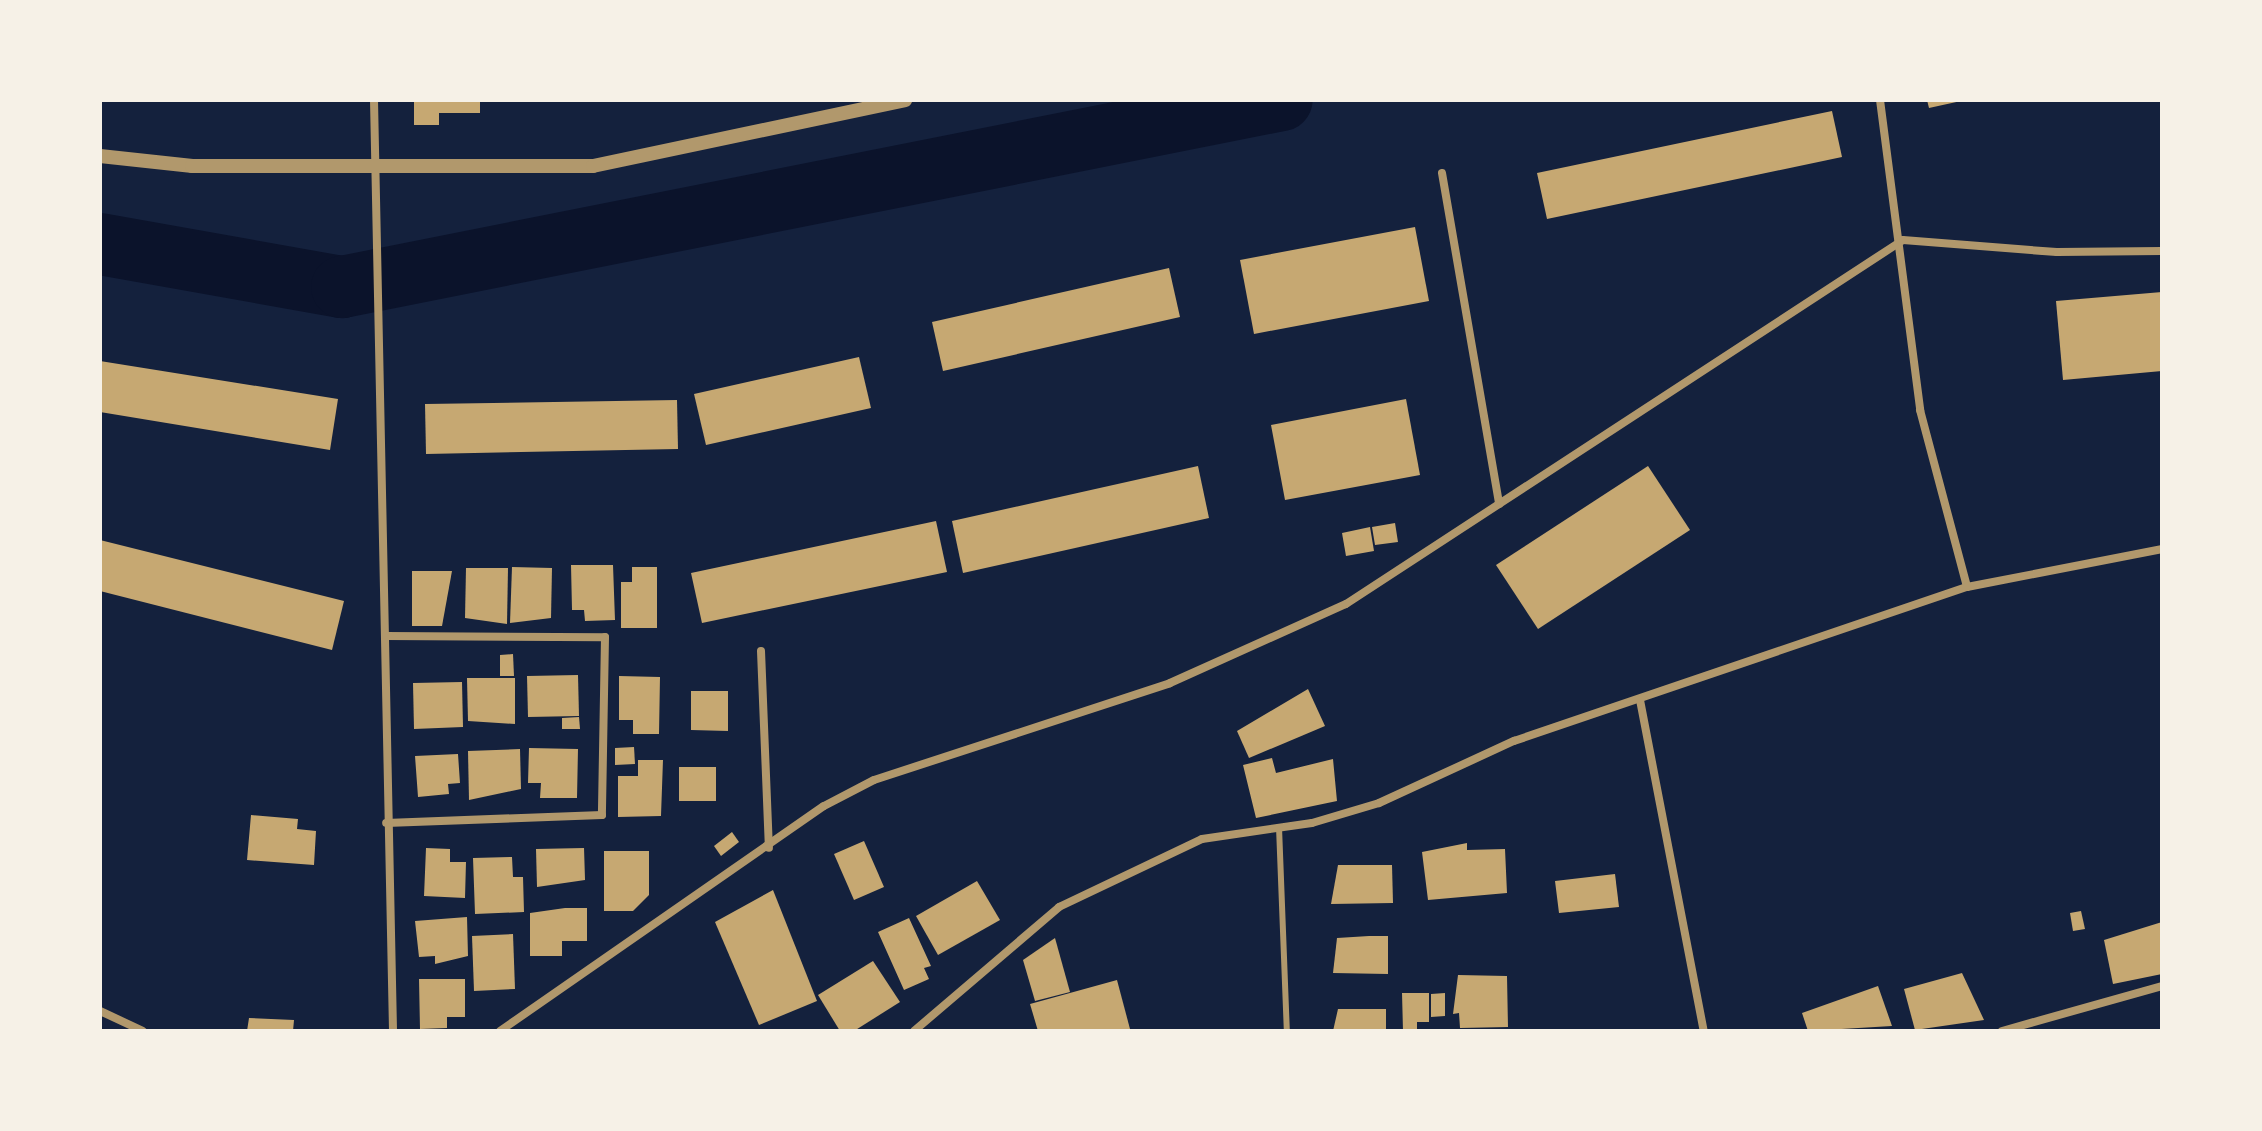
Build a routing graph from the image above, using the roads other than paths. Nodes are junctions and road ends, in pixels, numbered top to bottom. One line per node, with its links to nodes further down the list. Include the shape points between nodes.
1 (374, 100): 5 (street)
2 (905, 100): 5 (street, via 593,166)
3 (1880, 100): 7 (street)
4 (100, 156): 5 (street, via 192,166)
5 (375, 165): 12 (street)
6 (1442, 173): 9 (street)
7 (1903, 240): 8 (street, via 2057,252); 9 (street); 11 (street, via 1920,410)
8 (2162, 251)
9 (1499, 504): 17 (street, via 1346,604 1264,645 874,780)
10 (2162, 549): 11 (street)
11 (1967, 587): 14 (street)
12 (386, 636): 15 (street); 15 (street, via 605,637 602,815)
13 (761, 651): 17 (street)
14 (1640, 700): 16 (street, via 1514,741 1379,803); 25 (street)
15 (386, 823): 21 (street)
16 (1279, 827): 23 (street, via 1202,839 1059,907); 24 (lane)
17 (769, 848): 22 (street)
18 (2162, 986): 26 (street)
19 (100, 1011): 20 (street)
20 (143, 1031)
21 (393, 1031)
22 (500, 1031)
23 (914, 1031)
24 (1287, 1031)
25 (1704, 1031)
26 (2002, 1031)

